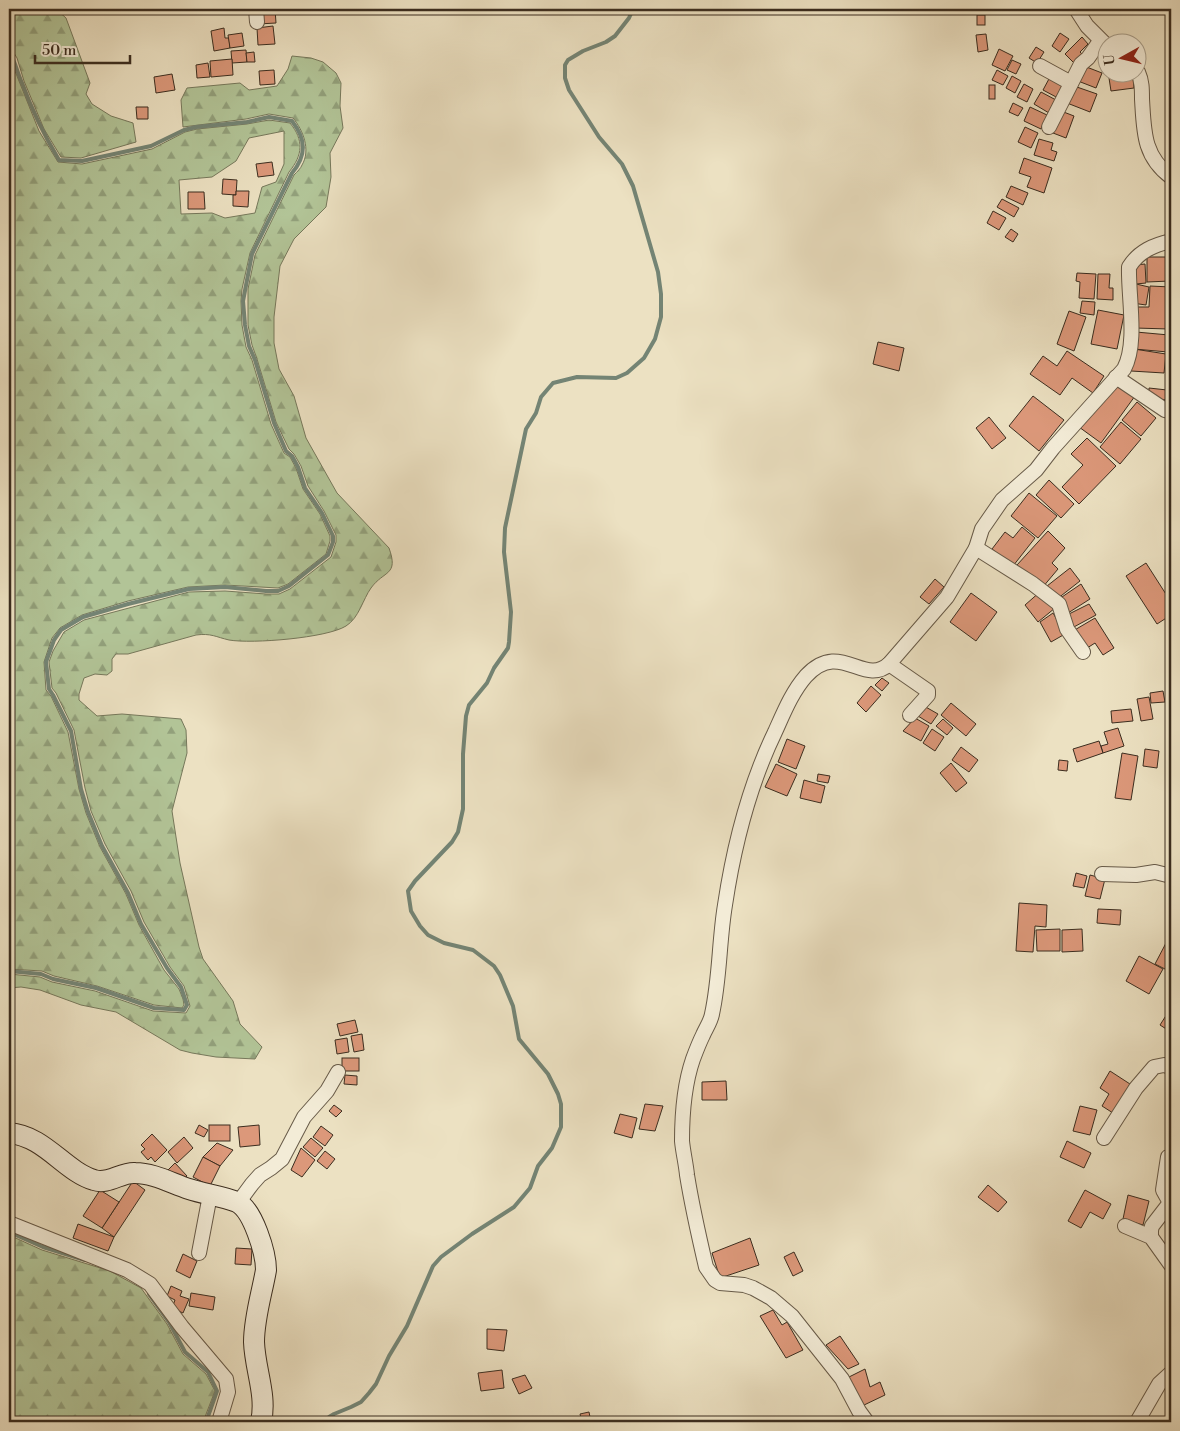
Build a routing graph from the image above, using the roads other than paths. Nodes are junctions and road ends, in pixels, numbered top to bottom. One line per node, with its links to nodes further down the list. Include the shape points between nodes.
1 (1076, 9): 2 (street)
2 (1098, 38)
3 (1098, 49): 5 (street, via 1081,64)
4 (1040, 66): 5 (street)
5 (1071, 82): 7 (street)
6 (1142, 82): 8 (street, via 1147,146 1160,169)
7 (1049, 127)
8 (1171, 177)
9 (1171, 242): 10 (street, via 1144,250 1129,267 1130,354 1124,369)
10 (1116, 377): 11 (street); 12 (street, via 1036,470 1002,500 982,529)
11 (1171, 412)
12 (976, 548): 13 (street, via 1060,604 1067,629); 14 (street, via 946,597)
13 (1083, 652)
14 (889, 664): 15 (street, via 928,691); 33 (street, via 876,671 833,660 816,668 796,689 764,755 745,808 725,906 718,986 712,1017 693,1061 684,1097 682,1142 693,1210 706,1268 711,1276 720,1283 754,1288 781,1305 842,1379)
15 (910, 715)
16 (1102, 874): 17 (street, via 1156,872)
17 (1171, 876)
18 (1171, 1067): 21 (street, via 1154,1067 1136,1088)
19 (338, 1072): 24 (street, via 327,1091 304,1117 282,1159 260,1174)
20 (9, 1133): 23 (street, via 28,1137 94,1180 109,1180 131,1172 144,1173)
21 (1104, 1138)
22 (1168, 1157): 27 (street, via 1163,1190 1169,1204 1152,1226)
23 (210, 1195): 24 (street); 28 (street)
24 (238, 1203): 32 (street, via 252,1221 266,1261 254,1343 263,1396)
25 (9, 1223): 31 (street, via 127,1270 150,1284 182,1328 226,1378 228,1392)
26 (1125, 1226): 27 (street)
27 (1151, 1237): 29 (street)
28 (199, 1253)
29 (1171, 1264)
30 (1171, 1373): 34 (street, via 1159,1384)
31 (219, 1422)
32 (261, 1422)
33 (867, 1422)
34 (1137, 1422)

